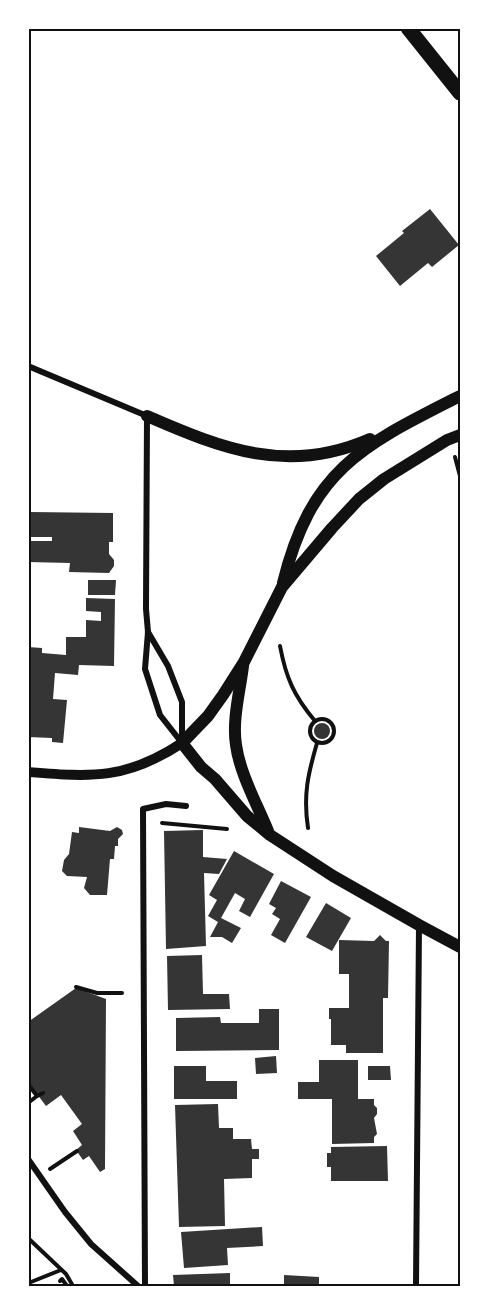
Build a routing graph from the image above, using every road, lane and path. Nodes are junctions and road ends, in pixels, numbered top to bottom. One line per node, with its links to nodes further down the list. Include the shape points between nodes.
1 (408, 28): 2 (main road)
2 (460, 93)
3 (28, 366): 5 (street)
4 (460, 396): 6 (main road)
5 (147, 416): 6 (main road, via 225,447 294,456 315,455 361,443); 11 (street)
6 (401, 425): 10 (main road, via 366,447 322,489 291,551)
7 (460, 435): 10 (main road, via 400,468 359,500)
8 (455, 457): 9 (path)
9 (460, 476)
10 (282, 587): 13 (main road)
11 (148, 632): 16 (street, via 168,666 182,702); 16 (street, via 145,669 153,696 160,715)
12 (280, 646): 14 (path, via 292,688)
13 (244, 662): 16 (main road, via 208,716); 22 (main road, via 236,743)
14 (315, 721): 15 (path, via 310,729); 15 (path, via 329,720 335,730 329,741)
15 (318, 742): 20 (path, via 306,786)
16 (182, 743): 17 (street, via 121,772 98,776); 22 (main road, via 247,816)
17 (28, 772)
18 (186, 806): 39 (street, via 166,804 142,809)
19 (162, 823): 21 (path)
20 (308, 828)
21 (227, 829)
22 (270, 835): 23 (main road)
23 (419, 926): 24 (main road); 40 (street)
24 (460, 947)
25 (76, 987): 26 (path, via 97,993)
26 (122, 993)
27 (28, 1084): 29 (path)
28 (43, 1093): 29 (path)
29 (38, 1096): 30 (path)
30 (28, 1103)
31 (28, 1160): 38 (street, via 91,1245)
32 (28, 1238): 33 (path)
33 (62, 1270): 35 (path); 37 (path)
34 (60, 1281): 36 (path)
35 (31, 1282)
36 (67, 1287)
37 (73, 1287)
38 (138, 1287)
39 (145, 1287)
40 (416, 1287)

